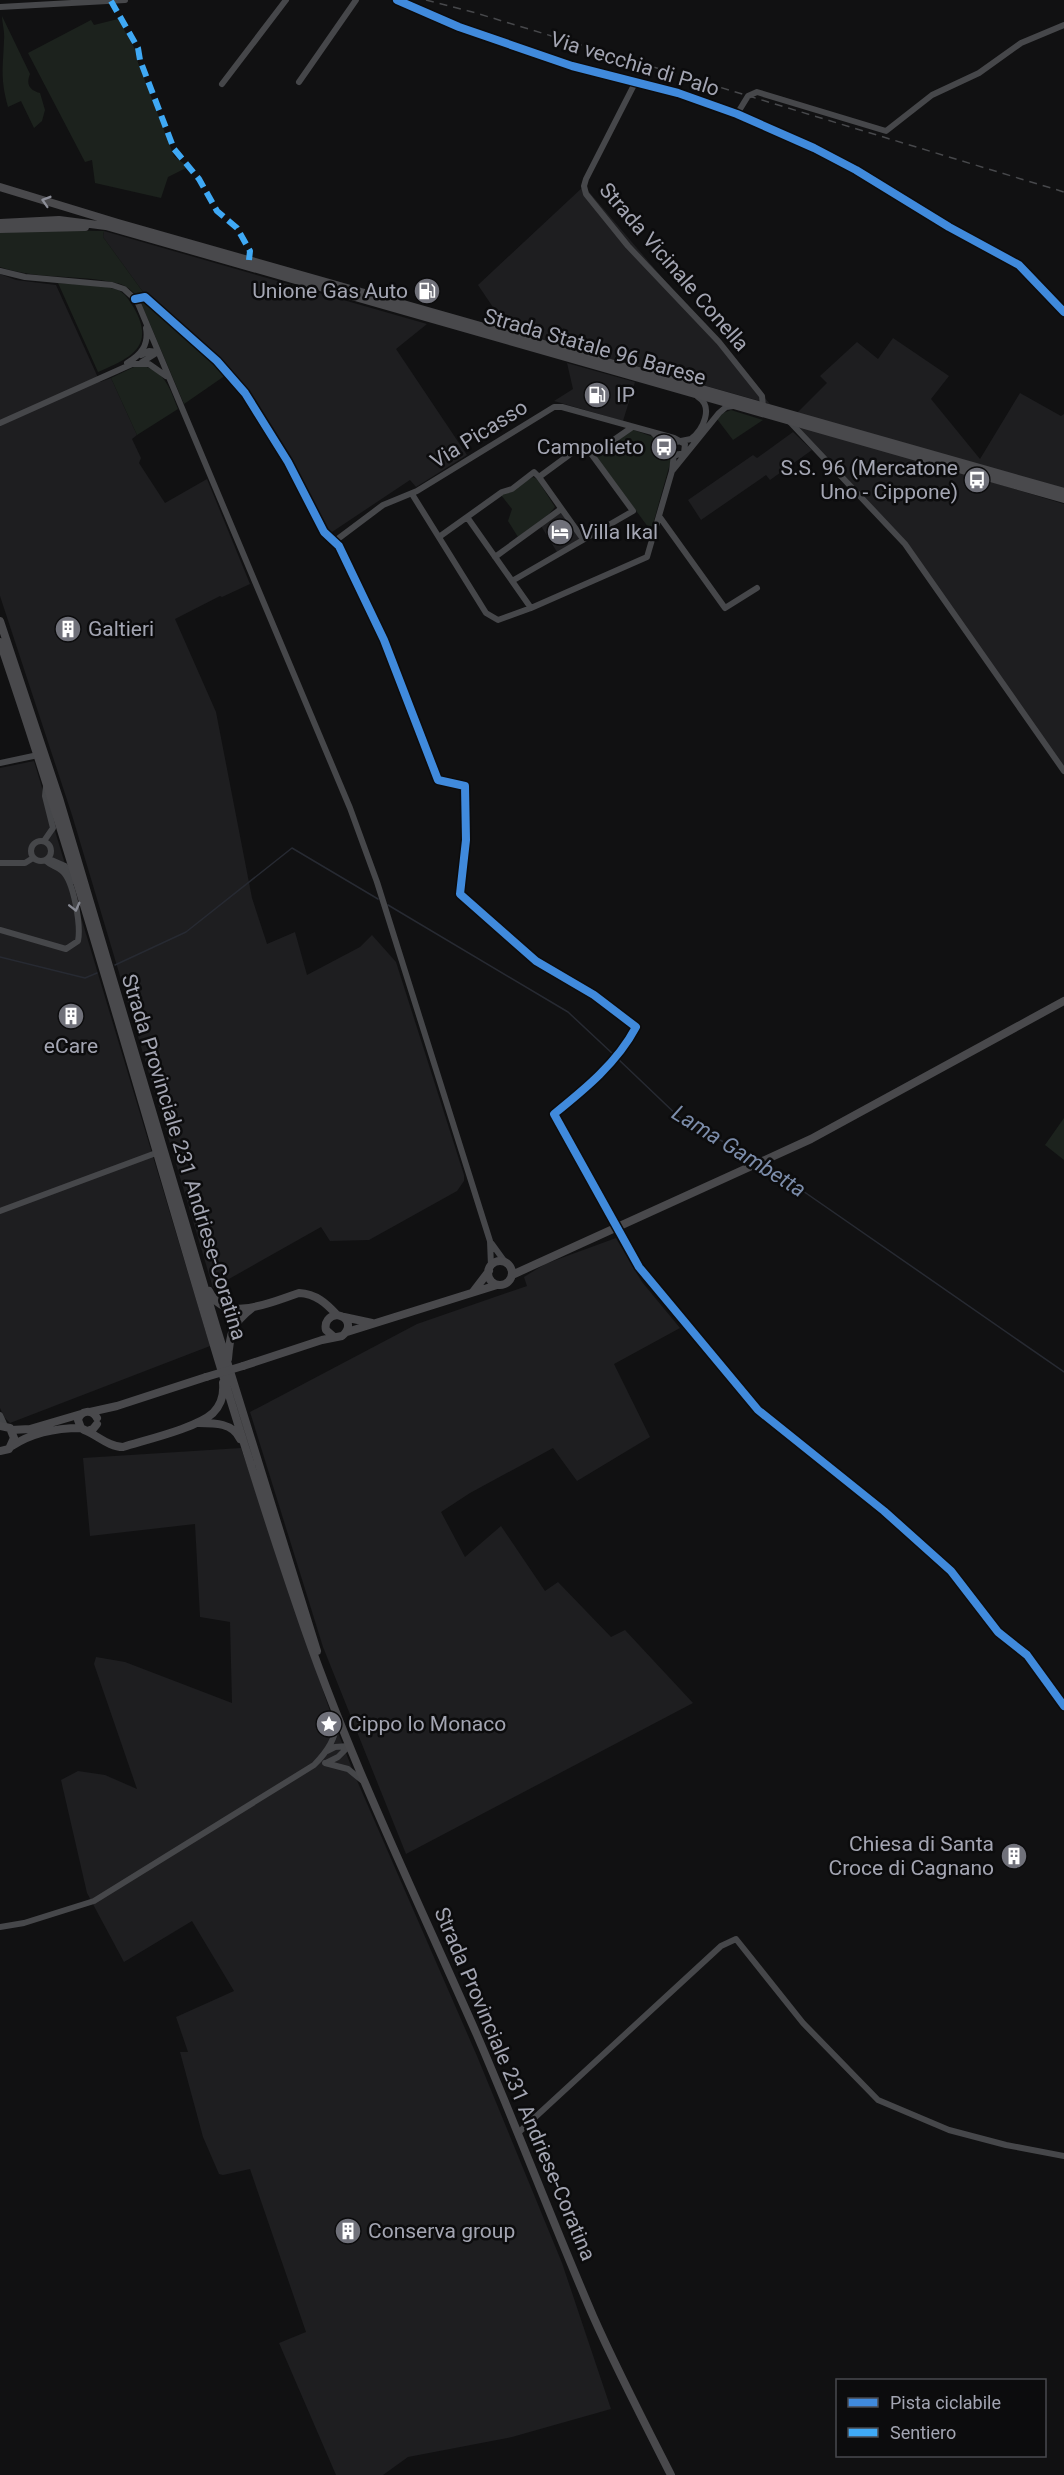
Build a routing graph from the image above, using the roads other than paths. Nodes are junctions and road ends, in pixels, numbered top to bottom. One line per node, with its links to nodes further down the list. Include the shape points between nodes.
1 (125, 0): 5 (street)
2 (286, 0): 9 (street)
3 (356, 0): 8 (street)
4 (397, 0): 7 (street, Via vecchia di Palo, via 459,27 572,66)
5 (0, 7)
6 (1064, 25): 10 (street, via 1021,43 979,73 932,95 886,131 757,92 748,96)
7 (636, 81): 10 (street, Via vecchia di Palo); 25 (street, Strada Vicinale Conella, via 586,179 586,194 628,246 719,342 762,396)
8 (299, 82)
9 (222, 84)
10 (737, 114): 18 (street, Via vecchia di Palo, via 856,170 1019,265)
11 (0, 186): 14 (main road, one-way to 11)
12 (0, 218): 14 (main road, via 57,216)
13 (0, 223): 14 (main road, via 59,220)
14 (117, 227): 15 (main road); 23 (main road, Strada Statale 96 Barese); 25 (main road, Strada Statale 96 Barese)
15 (0, 230)
16 (0, 271): 17 (street, via 112,285)
17 (135, 299): 19 (street); 44 (street, via 145,297 231,377 288,462 324,532)
18 (1064, 312)
19 (143, 317): 20 (street); 21 (street, via 147,338)
20 (158, 352): 21 (street, via 151,358); 22 (street)
21 (137, 360): 22 (street, via 157,368); 27 (street)
22 (172, 384): 65 (street, via 350,808)
23 (693, 393): 24 (main road, Strada Statale 96 Barese); 30 (street, via 705,405 705,421 696,436)
24 (738, 406): 26 (main road, Strada Statale 96 Barese); 32 (street, via 722,410)
25 (763, 406): 36 (main road, Strada Statale 96 Barese)
26 (789, 421): 38 (main road, Strada Statale 96 Barese); 53 (street, via 905,544)
27 (0, 423)
28 (631, 428): 29 (street, Via Picasso); 33 (street); 37 (street, Via Picasso, via 554,407)
29 (652, 433): 30 (street, Via Picasso); 31 (street)
30 (681, 441): 31 (street, via 674,443); 32 (street, via 686,446)
31 (673, 453): 32 (street); 34 (street)
32 (684, 453): 34 (street)
33 (592, 455): 35 (street, via 584,444); 43 (street, via 633,511)
34 (672, 471): 40 (street)
35 (538, 477): 39 (street); 41 (street, via 534,472)
36 (1064, 492)
37 (412, 494): 42 (street); 44 (street, Via Picasso, via 383,505)
38 (1064, 499)
39 (561, 509): 43 (street); 45 (street)
40 (659, 516): 47 (street, via 725,608); 48 (street, via 647,557)
41 (467, 517): 42 (street); 45 (street)
42 (439, 537): 48 (street, via 486,613 498,620)
43 (583, 539): 46 (street)
44 (335, 541): 64 (street, via 384,640 438,780 465,786 466,840 460,894 536,961 594,995 636,1027 626,1046 596,1078 554,1114)
45 (495, 557): 46 (street)
46 (512, 581): 48 (street)
47 (758, 588)
48 (531, 608)
49 (0, 621): 68 (main road, Strada Provinciale 231 Andriese-Coratina, via 59,798)
50 (0, 642): 51 (main road, Strada Provinciale 231 Andriese-Coratina)
51 (38, 755): 52 (street); 54 (main road, Strada Provinciale 231 Andriese-Coratina)
52 (0, 763)
53 (1064, 771)
54 (47, 782): 55 (street, via 45,795 53,828); 59 (main road, Strada Provinciale 231 Andriese-Coratina)
55 (44, 842): 56 (street, via 31,848); 57 (street, via 51,849)
56 (33, 858): 57 (street); 58 (street, via 25,863)
57 (47, 860): 59 (street, via 65,866); 60 (street, one-way to 60, via 63,871 69,883 79,924 78,940 66,949)
58 (0, 863)
59 (80, 893): 62 (main road, Strada Provinciale 231 Andriese-Coratina)
60 (0, 930)
61 (1064, 1001): 64 (main road, via 811,1139)
62 (156, 1153): 63 (street); 81 (main road, Strada Provinciale 231 Andriese-Coratina)
63 (0, 1211)
64 (617, 1228): 67 (main road); 95 (street, via 639,1267 758,1410 884,1511 951,1571 998,1632 1028,1655)
65 (490, 1240): 66 (street); 69 (street)
66 (507, 1263): 67 (main road); 69 (main road, via 497,1262); 70 (main road)
67 (533, 1265): 70 (main road)
68 (198, 1266): 74 (main road, via 218,1304 241,1309); 81 (main road, Strada Provinciale 231 Andriese-Coratina)
69 (490, 1269): 71 (main road, via 489,1278); 72 (main road)
70 (512, 1275): 71 (main road, via 505,1284)
71 (497, 1285): 72 (main road)
72 (472, 1293): 77 (main road)
73 (319, 1299): 74 (main road, via 299,1293); 75 (main road); 76 (main road)
74 (255, 1306): 81 (main road, via 233,1328)
75 (341, 1316): 76 (main road); 77 (main road); 78 (main road, via 348,1326)
76 (327, 1323): 79 (main road, via 328,1334); 80 (main road)
77 (376, 1323): 78 (main road)
78 (346, 1332): 79 (main road)
79 (334, 1337): 80 (main road)
80 (303, 1346): 82 (main road, bridge)
81 (223, 1362): 87 (main road, via 220,1403); 93 (main road, Strada Provinciale 231 Andriese-Coratina); 94 (main road, Strada Provinciale 231 Andriese-Coratina)
82 (117, 1406): 83 (main road); 86 (main road)
83 (90, 1412): 84 (main road); 86 (main road)
84 (81, 1414): 88 (main road, via 30,1429); 89 (main road, via 78,1420)
85 (0, 1415): 88 (street)
86 (97, 1421): 89 (main road, via 90,1431); 90 (main road)
87 (197, 1423): 90 (main road, via 123,1447); 93 (main road, via 229,1427 238,1434)
88 (6, 1427): 91 (main road, via 15,1438)
89 (82, 1429): 90 (main road); 91 (main road, via 59,1428 24,1438)
90 (106, 1442)
91 (12, 1446): 92 (main road)
92 (0, 1451)
93 (248, 1455): 94 (main road, Strada Provinciale 231 Andriese-Coratina)
94 (333, 1704): 96 (main road, Strada Provinciale 231 Andriese-Coratina)
95 (1064, 1706)
96 (338, 1717): 97 (main road, Strada Provinciale 231 Andriese-Coratina); 98 (street)
97 (349, 1746): 98 (street); 99 (street); 101 (main road, Strada Provinciale 231 Andriese-Coratina)
98 (327, 1752): 100 (street)
99 (325, 1763): 100 (street); 101 (street, via 348,1769)
100 (314, 1765): 102 (street, via 94,1900)
101 (366, 1785): 103 (main road, Strada Provinciale 231 Andriese-Coratina)
102 (0, 1927)
103 (518, 2133): 104 (street, via 721,1946 736,1939 802,2023 878,2100 949,2130); 105 (main road, Strada Provinciale 231 Andriese-Coratina, via 603,2337)
104 (1064, 2156)
105 (671, 2475)

